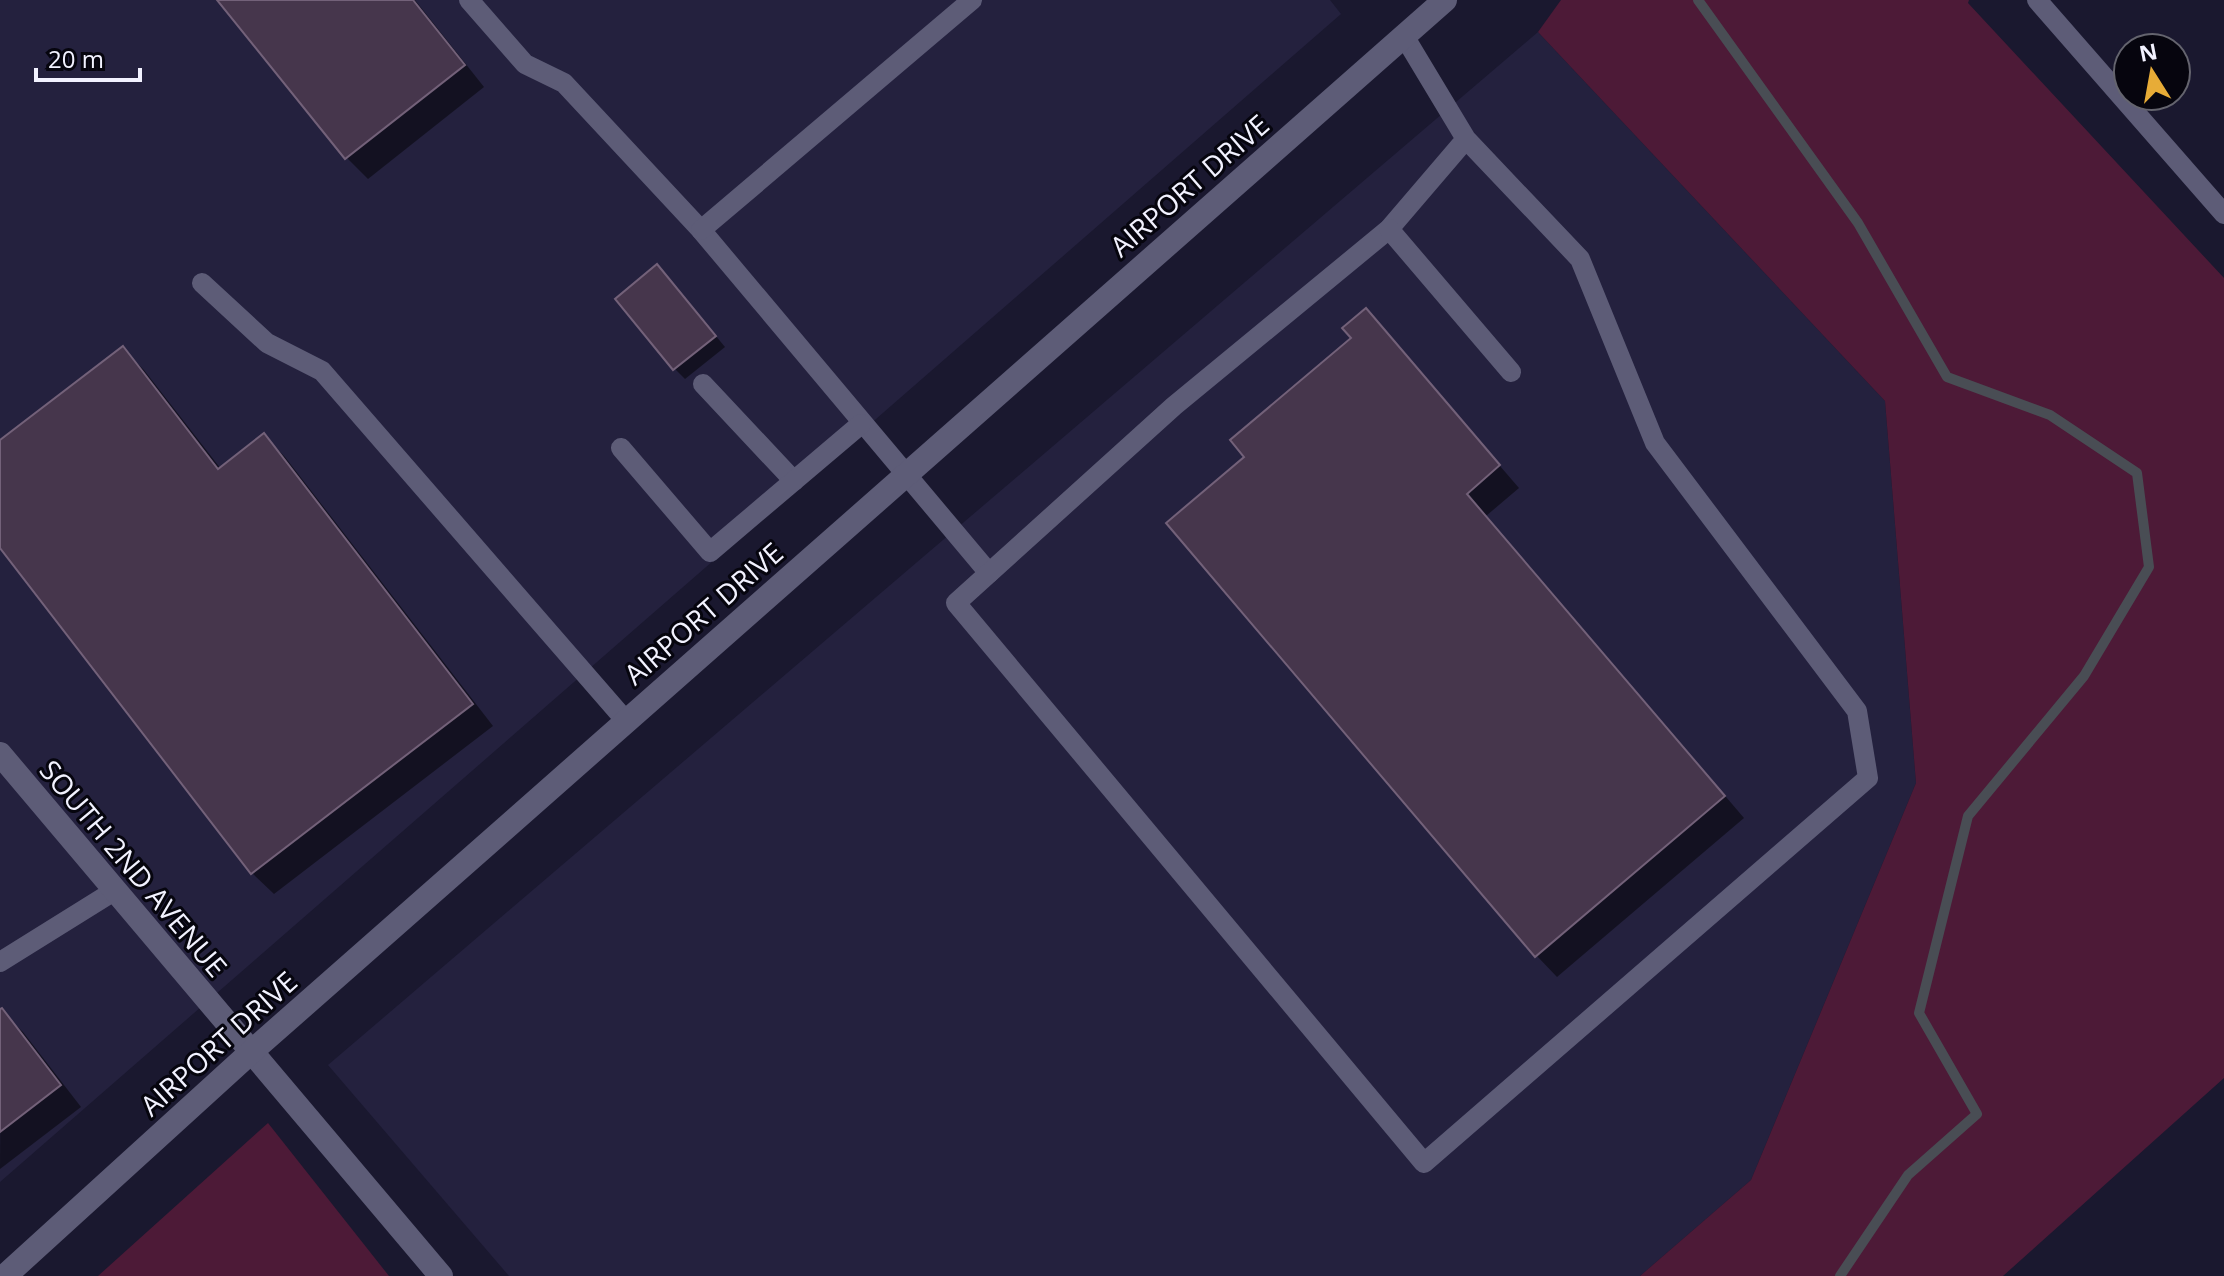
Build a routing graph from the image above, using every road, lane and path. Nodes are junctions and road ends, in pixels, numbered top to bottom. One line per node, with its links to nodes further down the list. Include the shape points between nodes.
1 (469, 0): 9 (lane, via 525,64 564,83)
2 (972, 0): 9 (lane)
3 (1445, 0): 5 (street, AIRPORT DRIVE)
4 (2037, 0): 7 (lane)
5 (1404, 36): 6 (lane); 15 (street, AIRPORT DRIVE)
6 (1466, 139): 8 (lane); 17 (lane, via 1580,259 1655,443 1857,711 1868,778 1424,1163 956,603)
7 (2224, 214)
8 (1389, 229): 11 (lane); 17 (lane, via 1174,406)
9 (701, 230): 13 (lane)
10 (202, 283): 18 (lane, via 267,343 322,371)
11 (1511, 372)
12 (703, 384): 16 (lane)
13 (861, 424): 15 (lane); 16 (lane)
14 (621, 448): 16 (lane, via 710,552)
15 (904, 476): 17 (lane); 18 (street, AIRPORT DRIVE)
16 (794, 481)
17 (989, 573)
18 (626, 721): 22 (street, AIRPORT DRIVE)
19 (0, 754): 20 (street, SOUTH 2ND AVENUE)
20 (114, 891): 21 (lane); 22 (street, SOUTH 2ND AVENUE)
21 (0, 962)
22 (250, 1053): 23 (street, AIRPORT DRIVE); 24 (street, SOUTH 2ND AVENUE)
23 (5, 1276)
24 (441, 1276)

